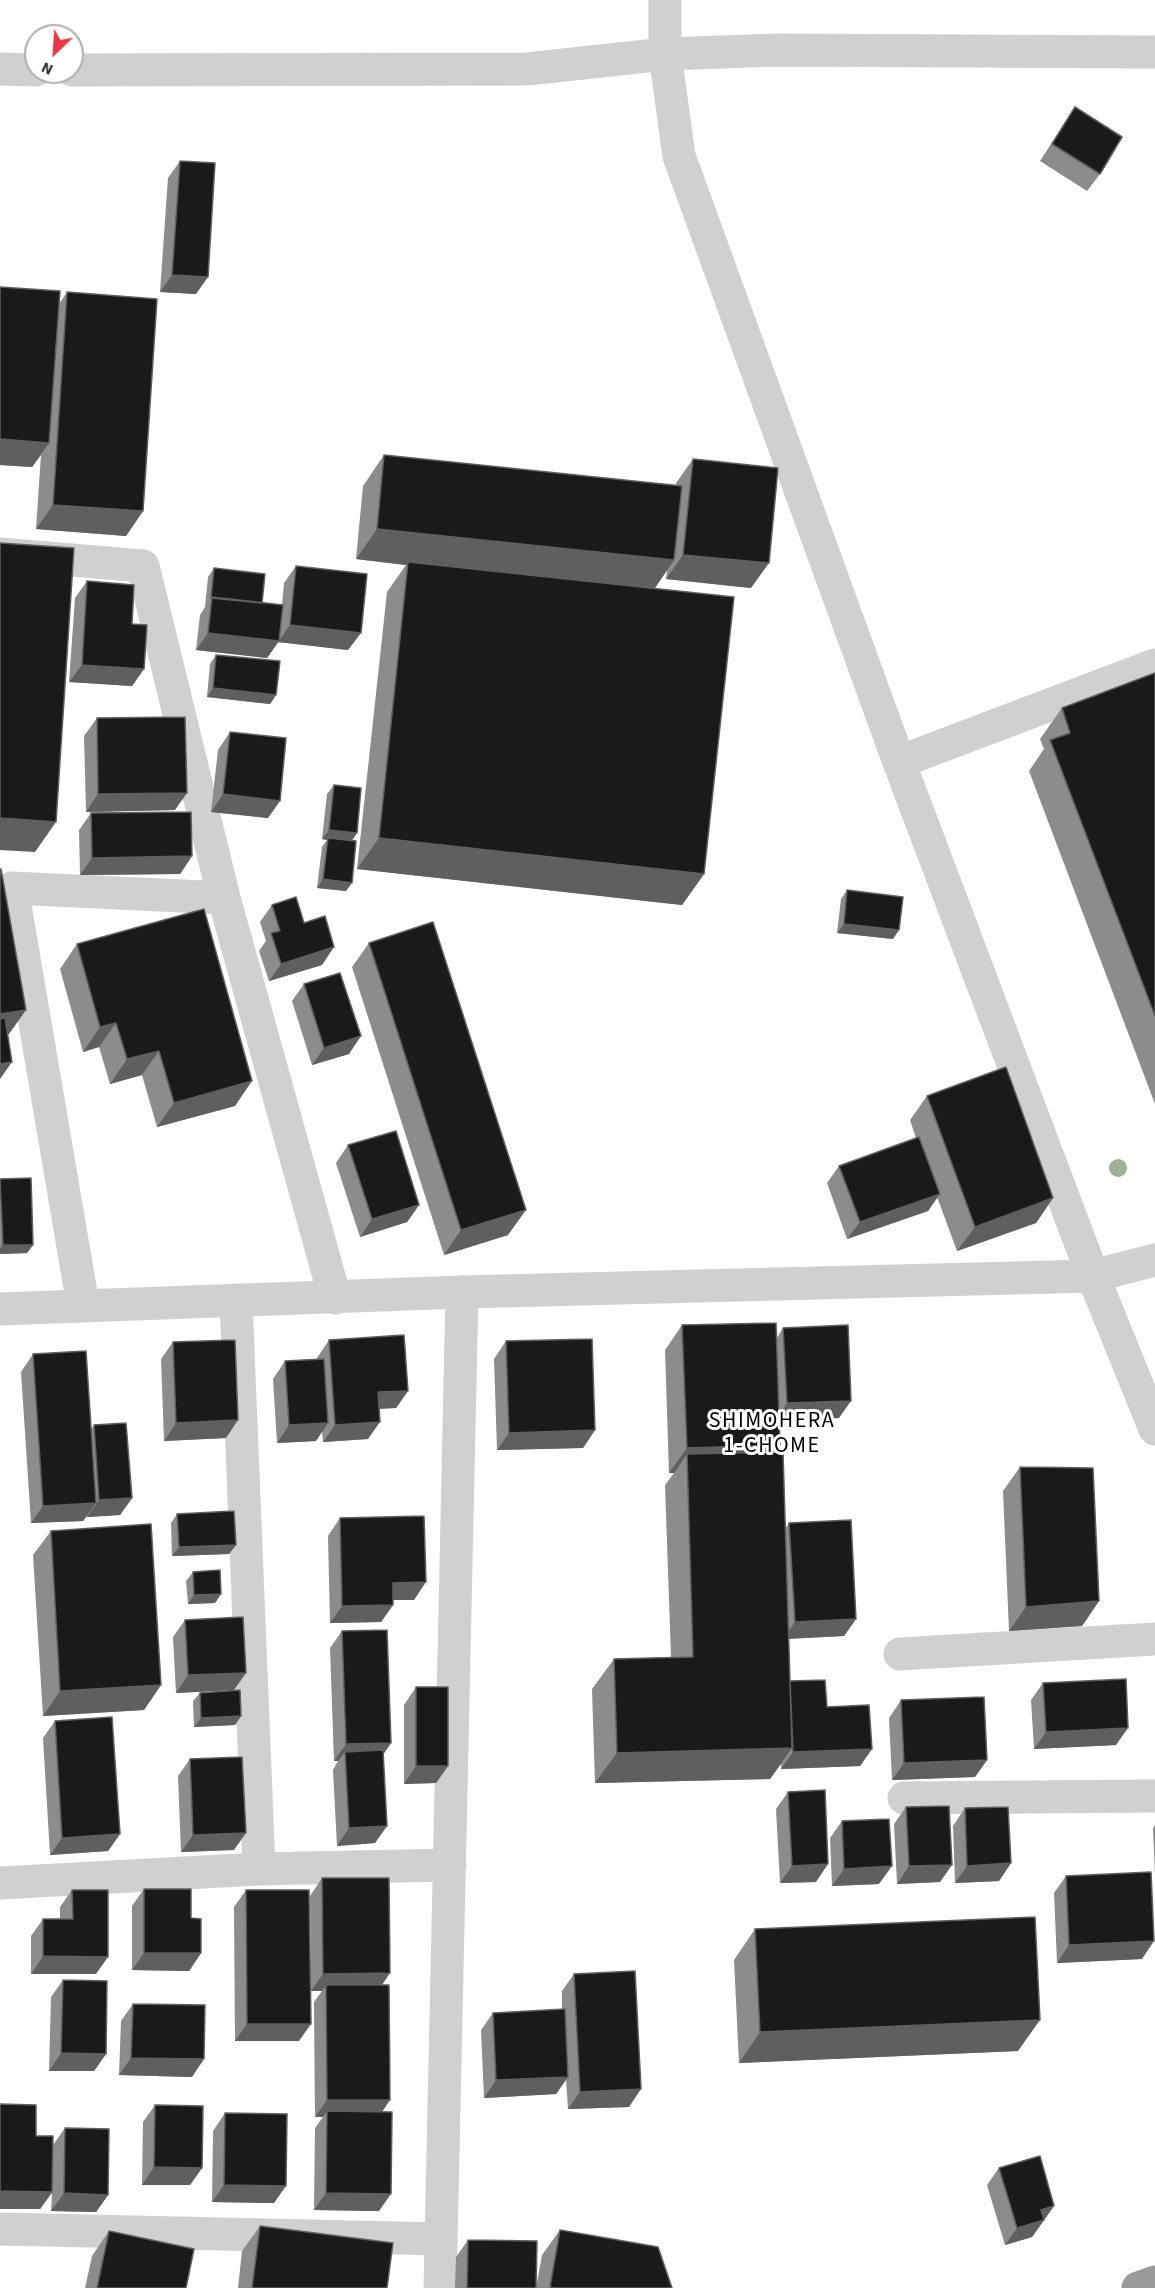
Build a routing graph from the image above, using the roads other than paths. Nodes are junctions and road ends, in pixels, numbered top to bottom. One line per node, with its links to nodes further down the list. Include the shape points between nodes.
1 (665, 0): 3 (street)
2 (1155, 52): 3 (street, via 777,50)
3 (665, 54): 6 (street, via 527,69); 9 (street, via 679,156)
4 (0, 69): 5 (street)
5 (24, 70)
6 (84, 70)
7 (0, 554): 10 (street, via 143,566)
8 (1155, 665): 9 (street)
9 (899, 762): 12 (street)
10 (224, 898): 14 (street); 16 (street, via 12,888)
11 (1155, 1260): 12 (street)
12 (1093, 1276): 13 (street); 18 (street)
13 (462, 1292): 14 (street); 23 (street)
14 (335, 1298): 15 (street)
15 (236, 1300): 16 (street); 24 (street)
16 (83, 1305): 17 (street)
17 (0, 1309)
18 (1155, 1429)
19 (1155, 1639): 20 (street)
20 (900, 1654)
21 (1155, 1796): 22 (street)
22 (904, 1798)
23 (450, 1864): 24 (street); 27 (street)
24 (259, 1869): 25 (street)
25 (0, 1883)
26 (0, 2229): 27 (street)
27 (441, 2239): 29 (street)
28 (1155, 2282): 30 (highway)
29 (440, 2288)
30 (1138, 2288)

